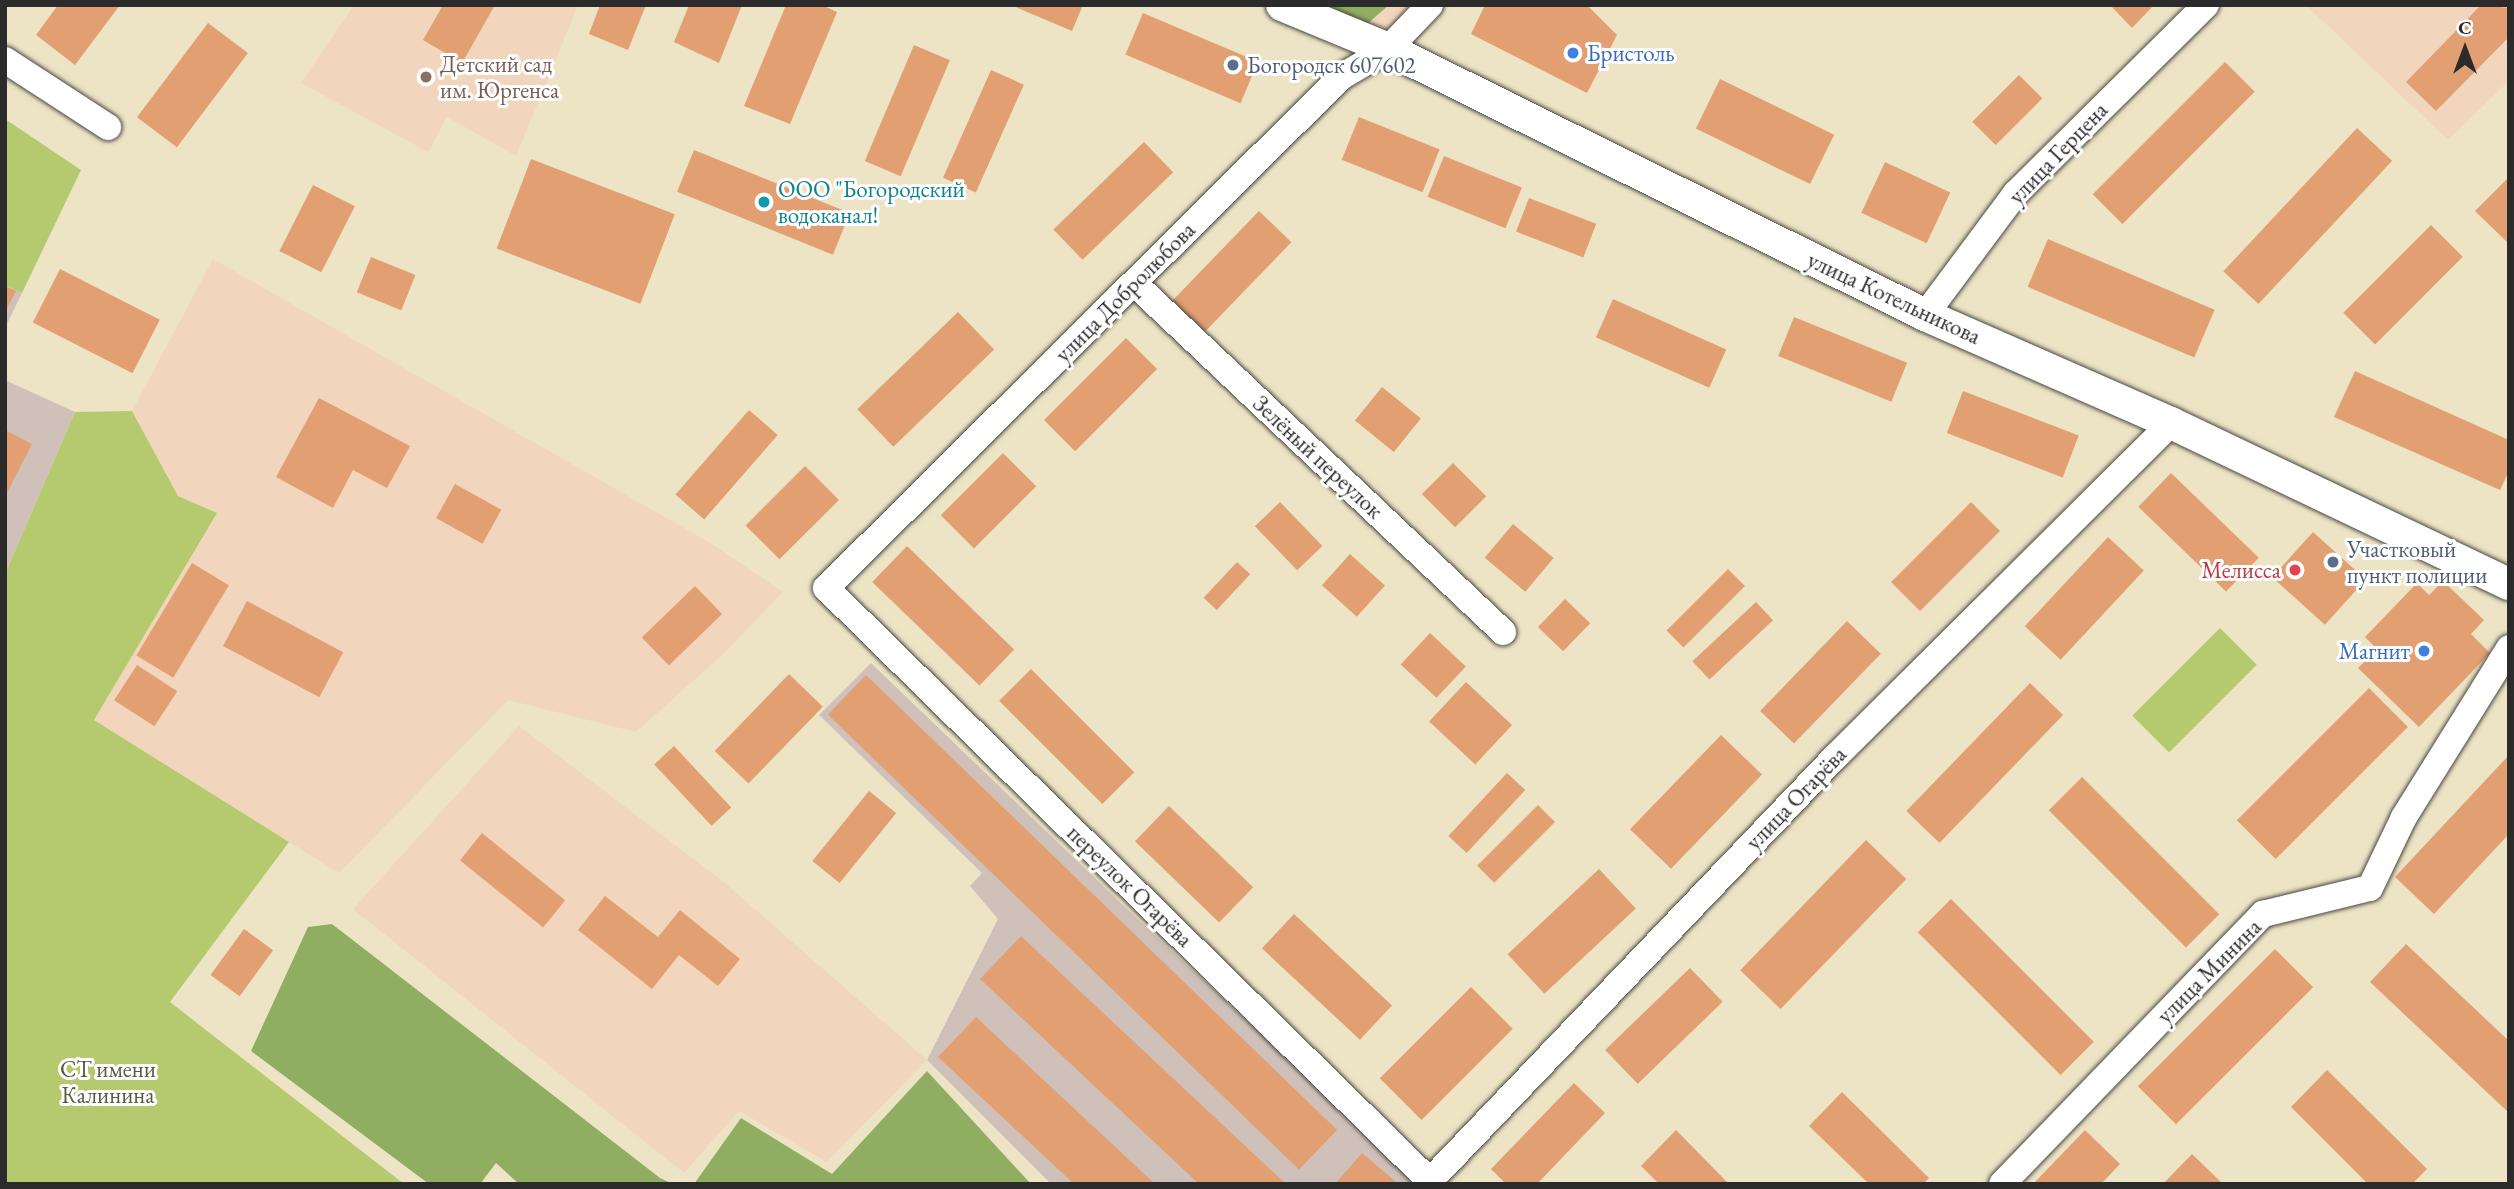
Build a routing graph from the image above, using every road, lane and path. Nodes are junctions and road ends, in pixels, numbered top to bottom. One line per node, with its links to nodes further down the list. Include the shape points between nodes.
1 (1282, 5): 4 (street, улица Котельникова)
2 (1430, 5): 4 (street, улица Добролюбова)
3 (2206, 5): 8 (street, улица Герцена, via 2016,194)
4 (1388, 49): 7 (street, улица Добролюбова, via 1341,78); 8 (street, улица Котельникова)
5 (5, 60): 6 (street)
6 (108, 127)
7 (1134, 283): 11 (street, улица Добролюбова); 12 (street, Зелёный переулок)
8 (1926, 315): 9 (street, улица Котельникова)
9 (2171, 423): 10 (street, улица Котельникова); 14 (street, улица Огарёва, via 1836,756)
10 (2509, 584)
11 (826, 588): 14 (street, переулок Огарёва)
12 (1503, 632)
13 (2509, 648): 15 (street, улица Минина, via 2403,817 2370,888 2263,914)
14 (1432, 1183)
15 (2001, 1184)

